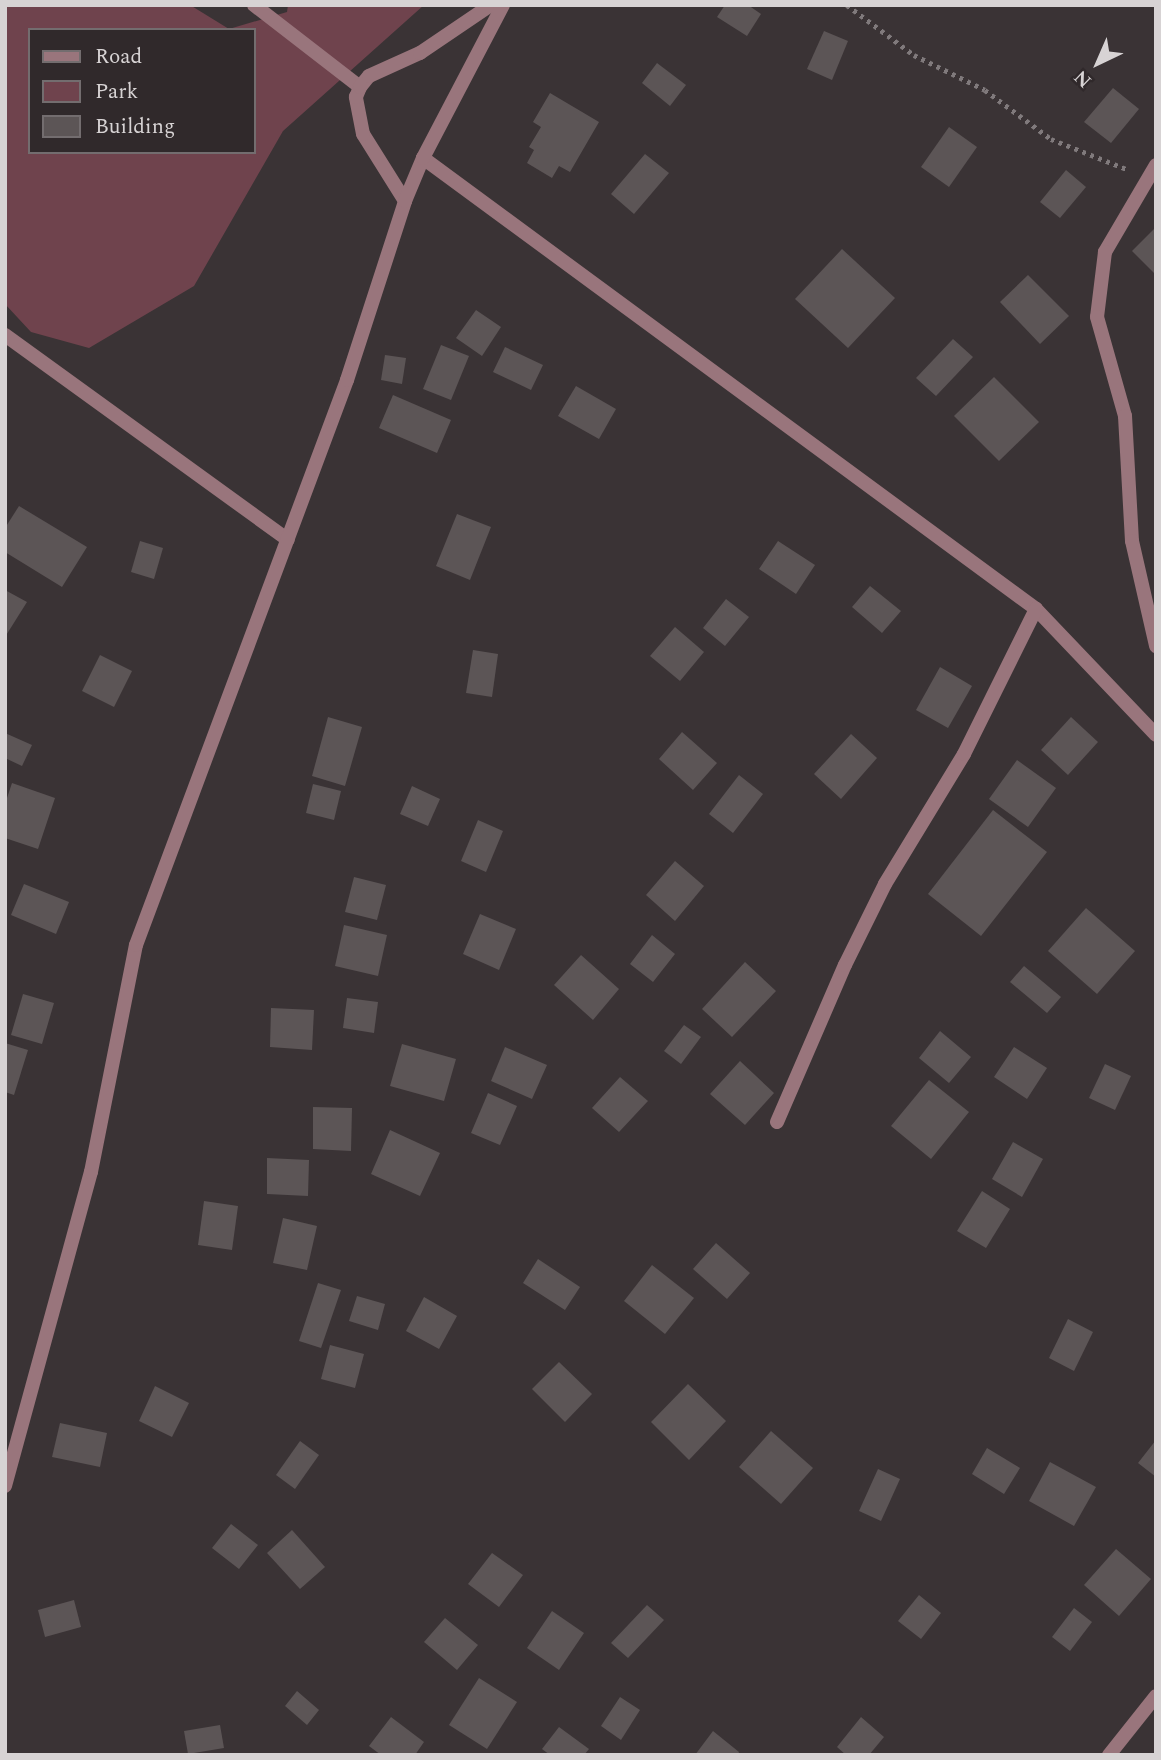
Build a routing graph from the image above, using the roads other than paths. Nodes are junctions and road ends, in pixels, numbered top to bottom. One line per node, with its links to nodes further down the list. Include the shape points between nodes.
1 (254, 5): 4 (street)
2 (491, 5): 4 (street, via 420,53 369,76)
3 (503, 5): 5 (street)
4 (360, 87): 7 (street, via 356,97 363,135)
5 (423, 159): 7 (street); 10 (street)
6 (1152, 172): 11 (street, via 1105,251 1097,317 1125,416 1132,541)
7 (405, 201): 9 (street, via 347,380)
8 (5, 335): 9 (street)
9 (288, 540): 14 (street, via 136,945 90,1172)
10 (1036, 609): 12 (street); 13 (street, via 964,754 885,884)
11 (1156, 646)
12 (1156, 735)
13 (777, 1122)
14 (5, 1486)
15 (1156, 1696): 16 (street)
16 (1109, 1755)

